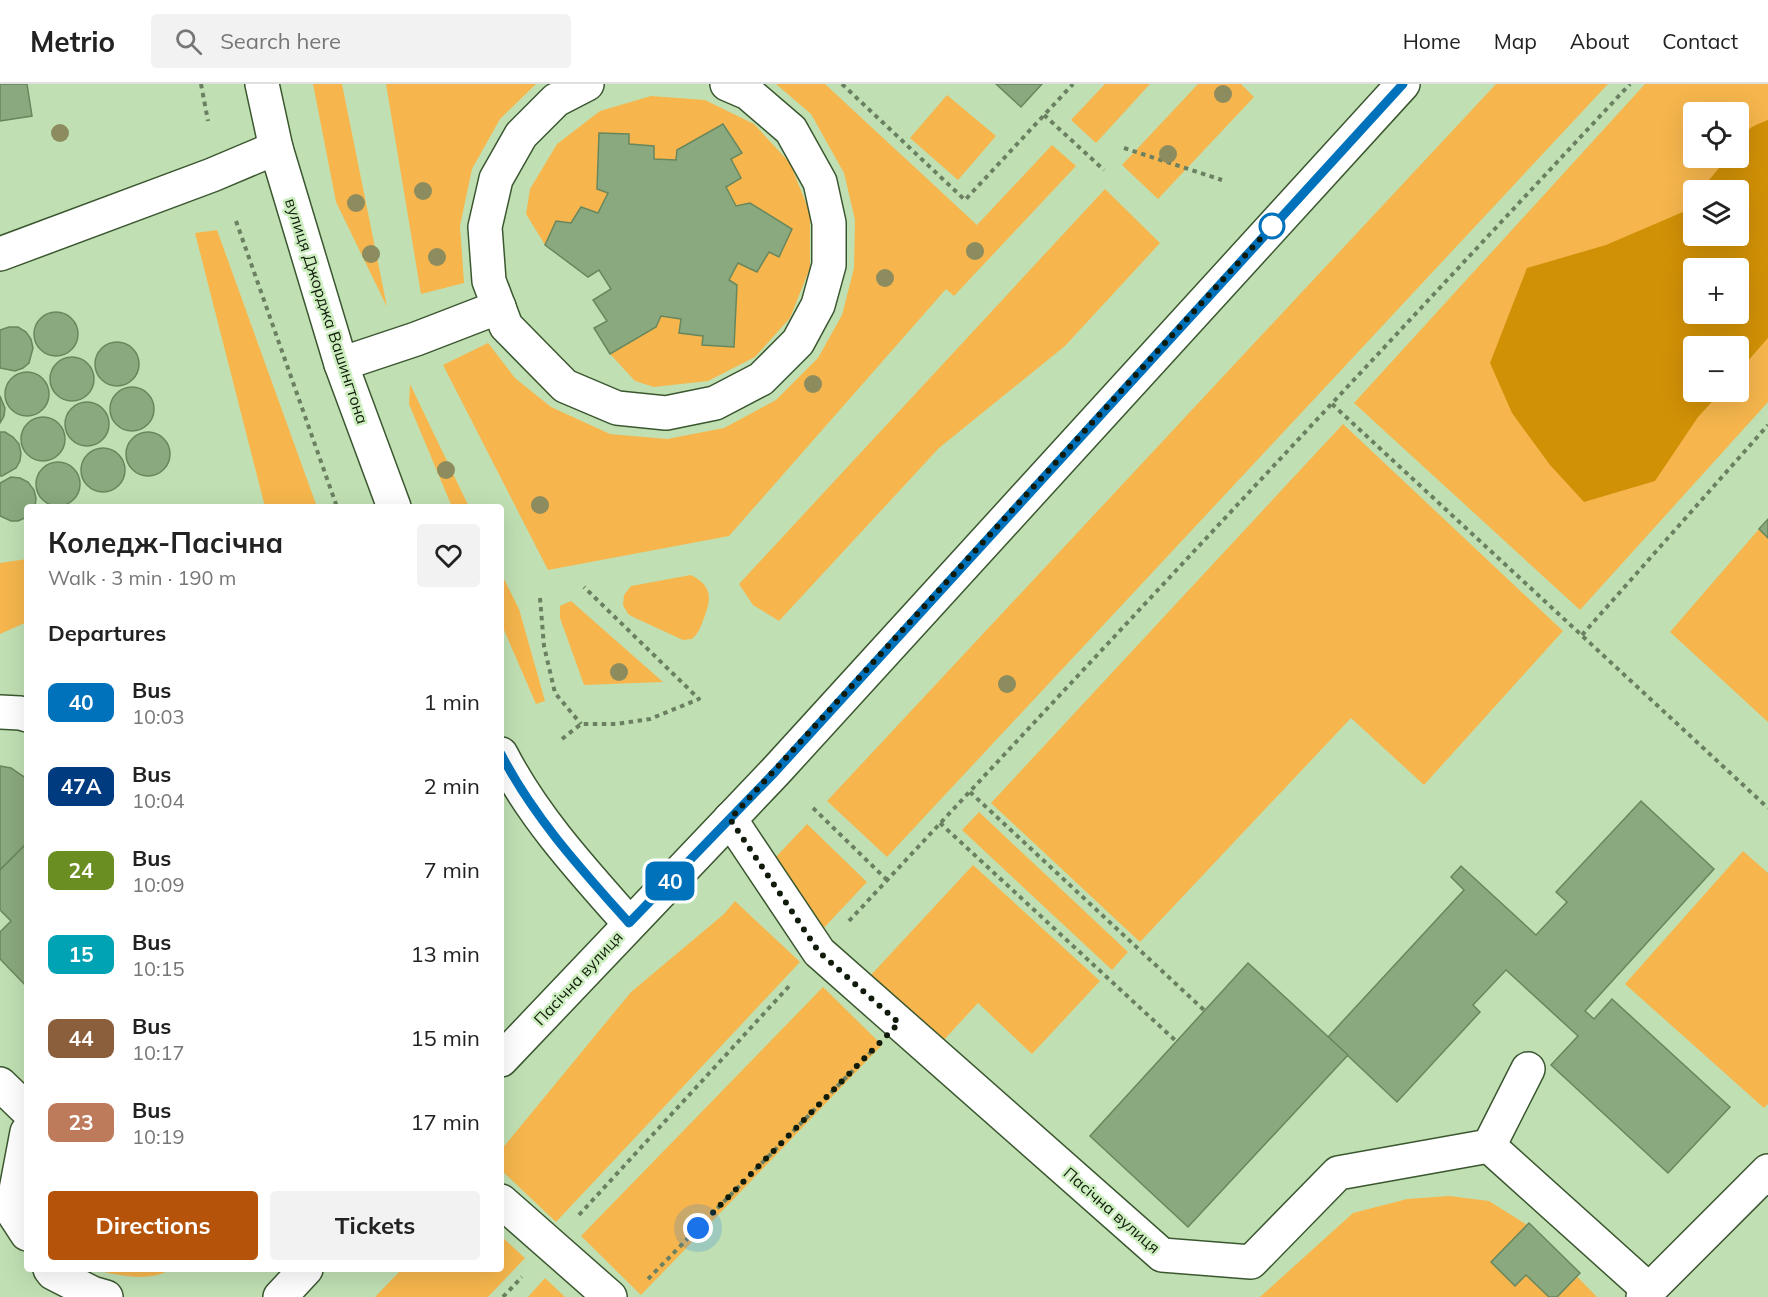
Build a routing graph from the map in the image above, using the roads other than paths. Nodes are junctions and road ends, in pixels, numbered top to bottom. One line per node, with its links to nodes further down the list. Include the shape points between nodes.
1 (262, 84): 5 (main road, вулиця Джорджа Вашингтона)
2 (587, 84): 7 (main road, via 556,100 521,135 496,178 485,228 489,281)
3 (727, 84): 7 (main road, via 748,93 791,130 820,182 830,223 829,265 818,305 798,342 761,380 716,403 666,413 617,408 565,386 506,326)
4 (1403, 84): 11 (main road, Пасічна вулиця)
5 (276, 148): 6 (main road, via 212,176); 8 (main road, вулиця Джорджа Вашингтона)
6 (0, 254)
7 (499, 307): 8 (main road)
8 (341, 364): 9 (main road, вулиця Джорджа Вашингтона)
9 (393, 504)
10 (504, 760): 12 (main road, via 563,849)
11 (730, 819): 12 (main road, Пасічна вулиця); 17 (main road, Пасічна вулиця, via 819,952 1162,1255 1251,1262 1338,1173)
12 (629, 923): 13 (main road, Пасічна вулиця)
13 (504, 1057)
14 (1528, 1069): 17 (main road)
15 (0, 1084): 16 (main road)
16 (24, 1107)
17 (1489, 1146): 24 (main road)
18 (24, 1148): 21 (main road, via 12,1211)
19 (1768, 1171): 24 (main road)
20 (504, 1204): 27 (main road)
21 (24, 1229)
22 (52, 1272): 25 (main road)
23 (303, 1272): 26 (main road)
24 (1646, 1293)
25 (106, 1297)
26 (280, 1297)
27 (610, 1297)

